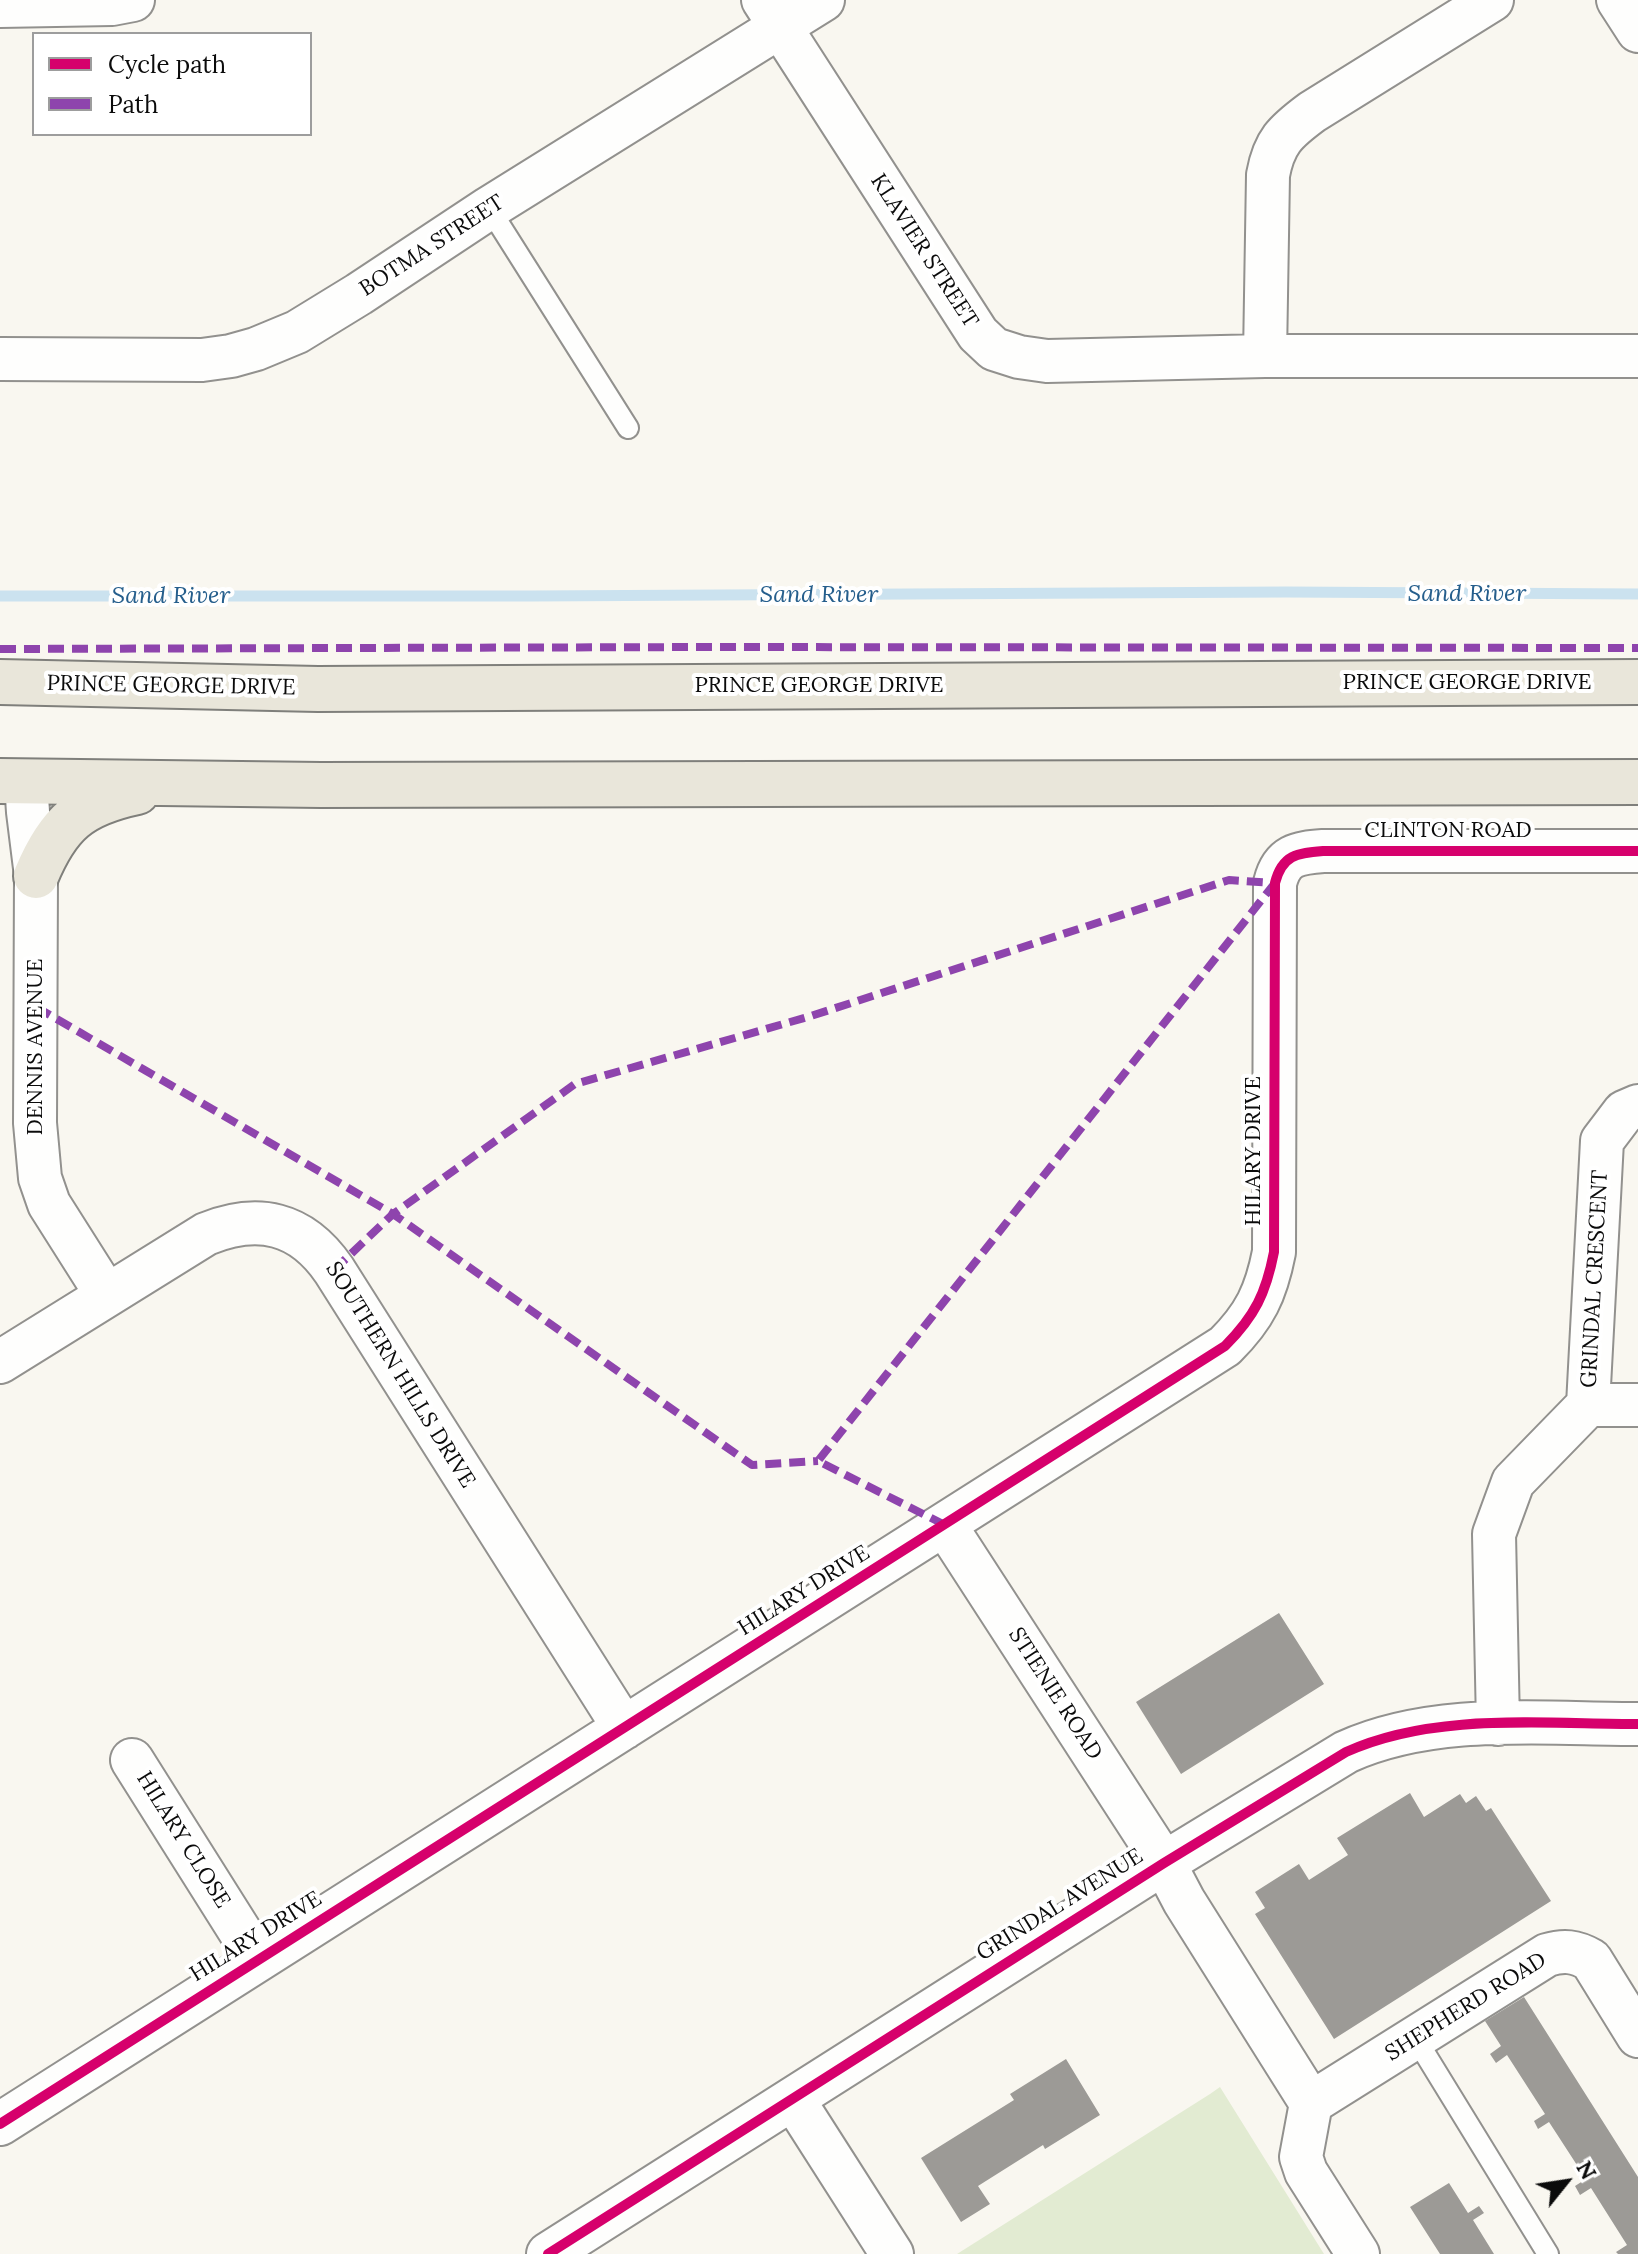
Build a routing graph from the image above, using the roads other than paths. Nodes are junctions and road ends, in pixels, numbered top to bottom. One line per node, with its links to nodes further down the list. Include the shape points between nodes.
1 (133, 0): 5 (street)
2 (823, 0): 6 (street, BOTMA STREET)
3 (1492, 0): 9 (street, via 1312,112 1278,143 1268,175)
4 (1618, 0): 7 (street)
5 (0, 6)
6 (772, 14): 8 (street, BOTMA STREET); 9 (street, KLAVIER STREET, via 978,334 994,349 1047,361)
7 (1638, 31)
8 (489, 208): 11 (street, BOTMA STREET, via 297,332 256,349 202,360); 12 (lane)
9 (1265, 356): 10 (street, KLAVIER STREET)
10 (1638, 356)
11 (0, 359)
12 (628, 428)
13 (0, 682): 14 (main road, PRINCE GEORGE DRIVE, via 318,689)
14 (1638, 682)
15 (13, 781): 16 (main road); 19 (street, DENNIS AVENUE, via 28,812)
16 (251, 782): 17 (main road); 19 (main road, via 144,791 95,803 62,829)
17 (1638, 782)
18 (1638, 851): 20 (street, CLINTON ROAD, via 1306,852 1284,862)
19 (36, 876): 22 (street, DENNIS AVENUE, via 35,1123 40,1178 49,1204)
20 (1275, 883): 26 (street, HILARY DRIVE, via 1274,1252 1258,1306 1225,1346)
21 (1638, 1106): 24 (street, GRINDAL CRESCENT, via 1624,1112 1602,1141)
22 (106, 1294): 23 (street, SOUTHERN HILLS DRIVE); 29 (street, SOUTHERN HILLS DRIVE, via 228,1225 266,1224 306,1238 325,1256)
23 (0, 1362)
24 (1588, 1405): 25 (street); 27 (street, GRINDAL CRESCENT, via 1513,1482 1494,1534)
25 (1638, 1405)
26 (945, 1525): 29 (street, HILARY DRIVE); 31 (street, STIENIE ROAD)
27 (1498, 1724): 28 (street, GRINDAL AVENUE); 31 (street, GRINDAL AVENUE, via 1424,1729 1370,1741)
28 (1638, 1724)
29 (624, 1728): 32 (street, HILARY DRIVE)
30 (132, 1760): 32 (street, HILARY CLOSE)
31 (1164, 1863): 35 (street, GRINDAL AVENUE); 36 (street)
32 (258, 1960): 37 (street, HILARY DRIVE)
33 (1638, 2036): 34 (street, SHEPHERD ROAD, via 1591,1960 1562,1951 1547,1955)
34 (1416, 2039): 36 (street, SHEPHERD ROAD); 41 (lane)
35 (793, 2099): 38 (street, GRINDAL AVENUE); 39 (street)
36 (1311, 2103): 40 (street, via 1301,2157)
37 (0, 2124)
38 (548, 2254)
39 (892, 2254)
40 (1358, 2254)
41 (1548, 2254)

